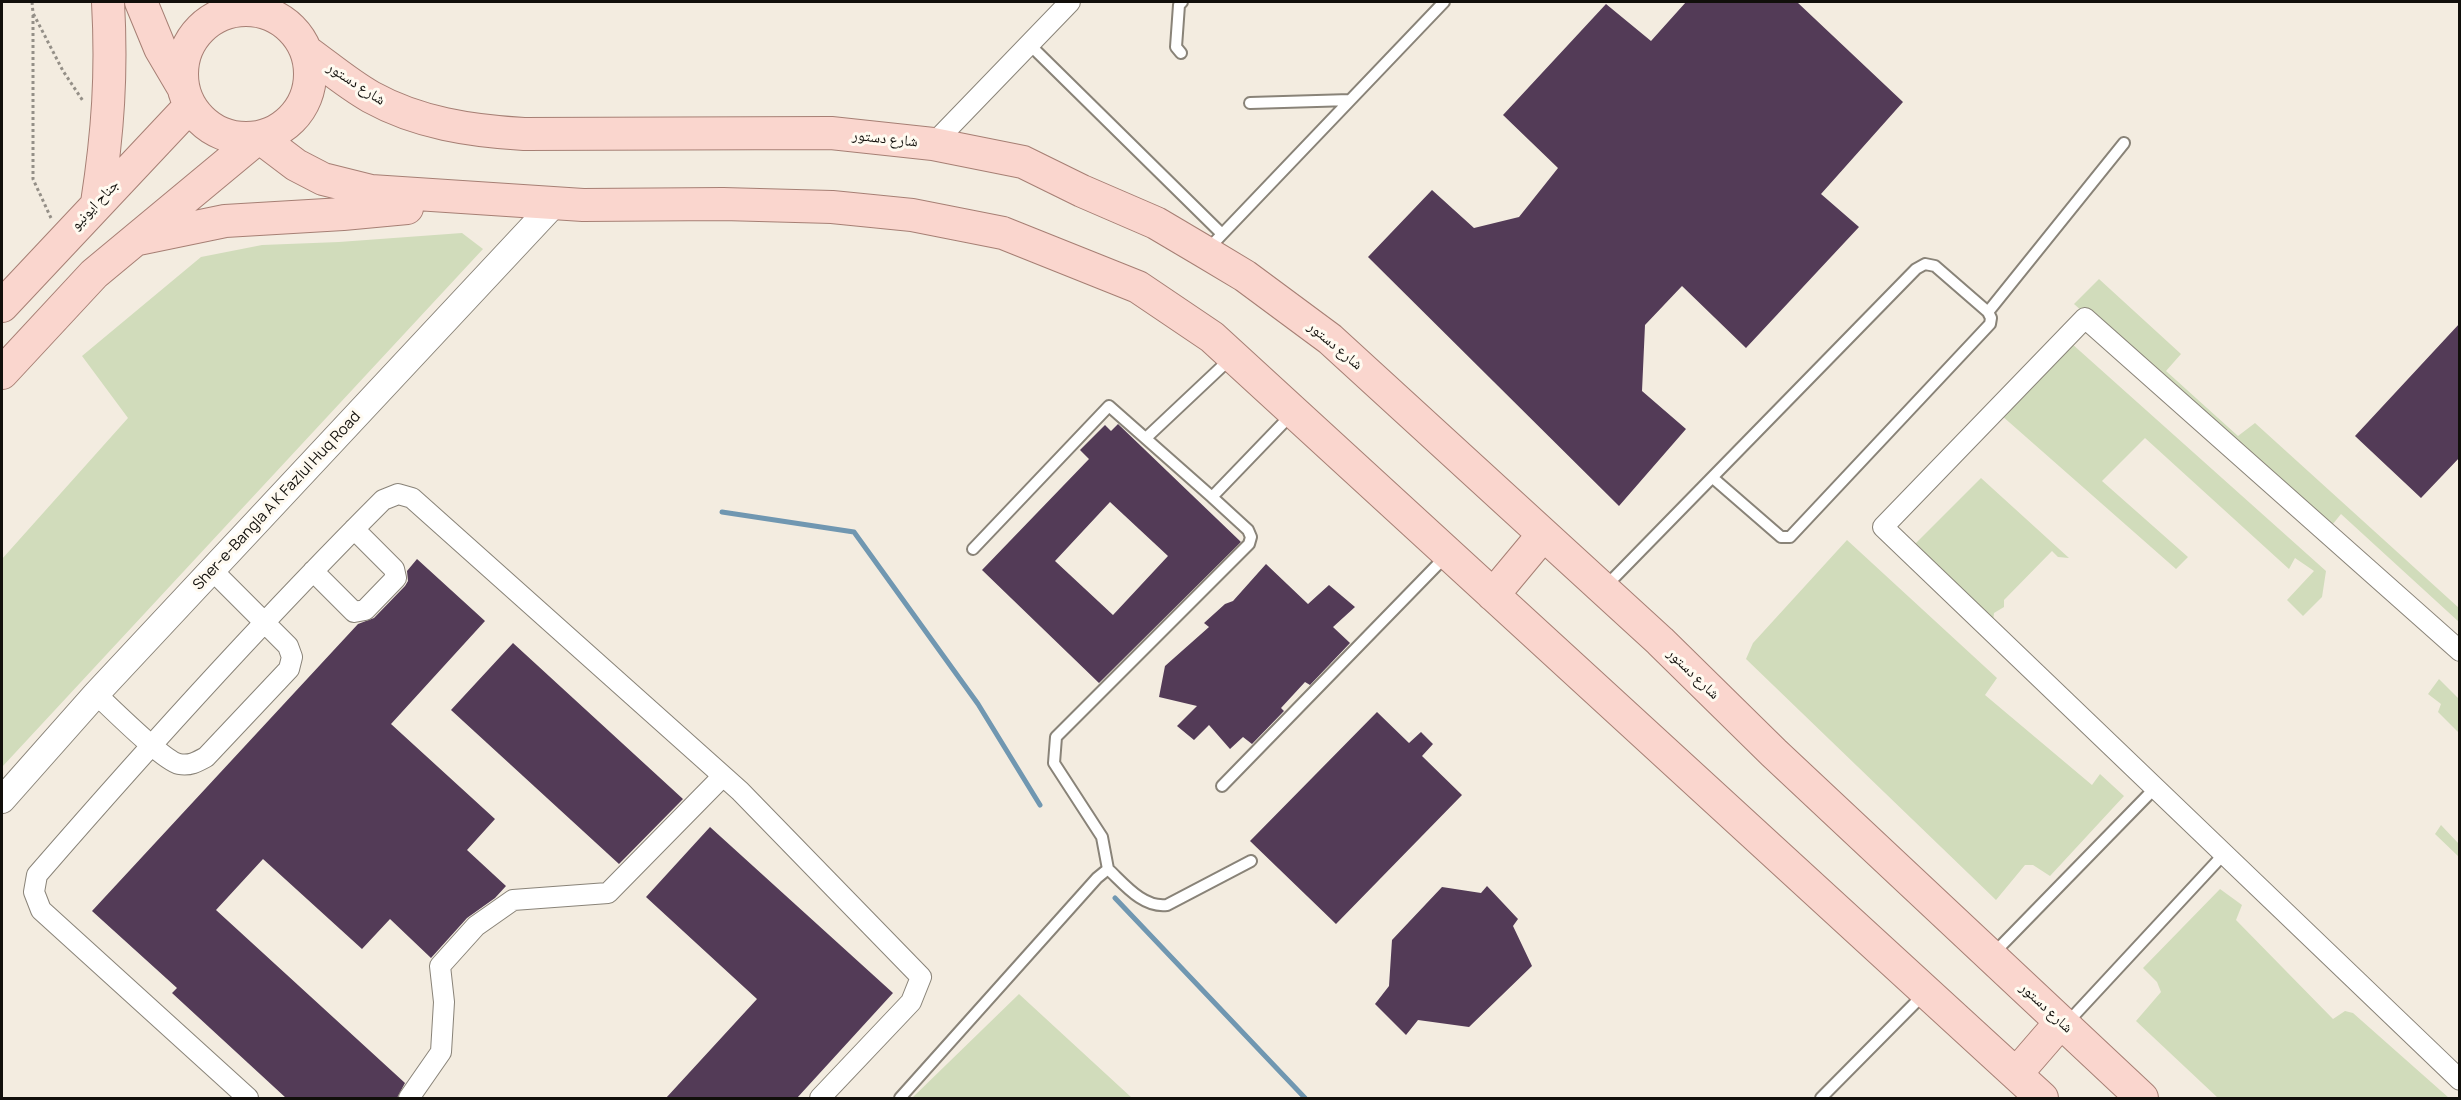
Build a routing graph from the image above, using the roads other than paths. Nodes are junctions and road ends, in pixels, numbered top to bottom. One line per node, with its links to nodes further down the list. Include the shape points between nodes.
1 (108, 2): 17 (main road, via 110,105)
2 (141, 2): 10 (main road)
3 (1070, 2): 7 (street)
4 (1182, 2): 9 (lane, via 1176,47)
5 (1444, 2): 11 (lane)
6 (250, 6): 8 (main road, via 285,23 298,35); 10 (main road, via 214,18 198,31 187,48 182,68)
7 (1029, 44): 15 (street); 20 (lane)
8 (306, 51): 13 (main road, via 310,69 303,105 276,131); 15 (main road, شارع دستور, via 369,96 402,112 480,131 612,135 831,133)
9 (1181, 53)
10 (186, 97): 13 (main road, via 202,122 219,132 238,138); 17 (main road, جناح ایونیو)
11 (1350, 100): 12 (lane); 20 (lane)
12 (1250, 103)
13 (259, 137): 16 (main road, via 296,165 323,178 371,191); 19 (main road)
14 (2124, 143): 22 (lane)
15 (933, 144): 20 (main road, شارع دستور, via 1023,162 1156,223)
16 (467, 197): 18 (main road); 19 (main road, via 416,207 225,221)
17 (97, 203): 21 (main road, جناح ایونیو)
18 (555, 203): 23 (main road, via 832,207 912,215 1003,233 1138,287 1212,337); 33 (street, Sher-e-Bangla A K Fazlul Huq Road)
19 (134, 239): 24 (main road, via 94,274)
20 (1214, 243): 30 (main road, شارع دستور, via 1245,276 1330,339)
21 (2, 306)
22 (1988, 312): 27 (lane, via 1935,266 1925,264); 27 (lane, via 1990,324 1790,537 1781,537)
23 (1233, 357): 25 (main road); 26 (lane)
24 (2, 373)
25 (1294, 412): 28 (lane); 32 (main road)
26 (1146, 438): 28 (lane); 31 (lane, via 1109,406)
27 (1713, 478): 35 (lane)
28 (1212, 497): 47 (lane, via 1248,530 1249,544 1056,737 1054,763 1102,837)
29 (354, 529): 34 (street); 34 (street, via 394,569 396,578 365,610 354,612); 41 (street, via 383,500 398,494 412,498)
30 (1543, 535): 35 (main road, شارع دستور); 36 (main road)
31 (973, 549)
32 (1448, 554): 36 (main road); 42 (lane)
33 (212, 570): 37 (street); 39 (street, Sher-e-Bangla A K Fazlul Huq Road)
34 (313, 571): 37 (street)
35 (1603, 590): 48 (main road, شارع دستور)
36 (1493, 595): 49 (main road)
37 (264, 621): 40 (street); 40 (street, via 288,646 292,657 289,669 206,757 190,765 176,764)
38 (2460, 651): 43 (street, via 2085,318 1883,528)
39 (96, 694): 40 (street); 44 (street, Sher-e-Bangla A K Fazlul Huq Road)
40 (150, 744): 53 (street, via 37,875 34,892 41,910)
41 (723, 776): 54 (street, via 608,893 513,900 476,926 440,966 444,1002 441,1052); 55 (street, via 921,977 911,1002)
42 (1222, 786)
43 (2154, 789): 45 (street); 48 (lane)
44 (2, 800)
45 (2223, 855): 50 (lane); 52 (street)
46 (1251, 861): 47 (lane, via 1167,905 1157,906 1144,900)
47 (1108, 869): 56 (lane)
48 (1991, 957): 50 (main road, شارع دستور)
49 (1926, 992): 51 (main road); 57 (lane)
50 (2063, 1024): 51 (main road); 59 (main road, شارع دستور)
51 (2016, 1074): 58 (main road)
52 (2460, 1080)
53 (248, 1098)
54 (409, 1098)
55 (820, 1098)
56 (900, 1098)
57 (1821, 1098)
58 (2042, 1098)
59 (2142, 1098)

